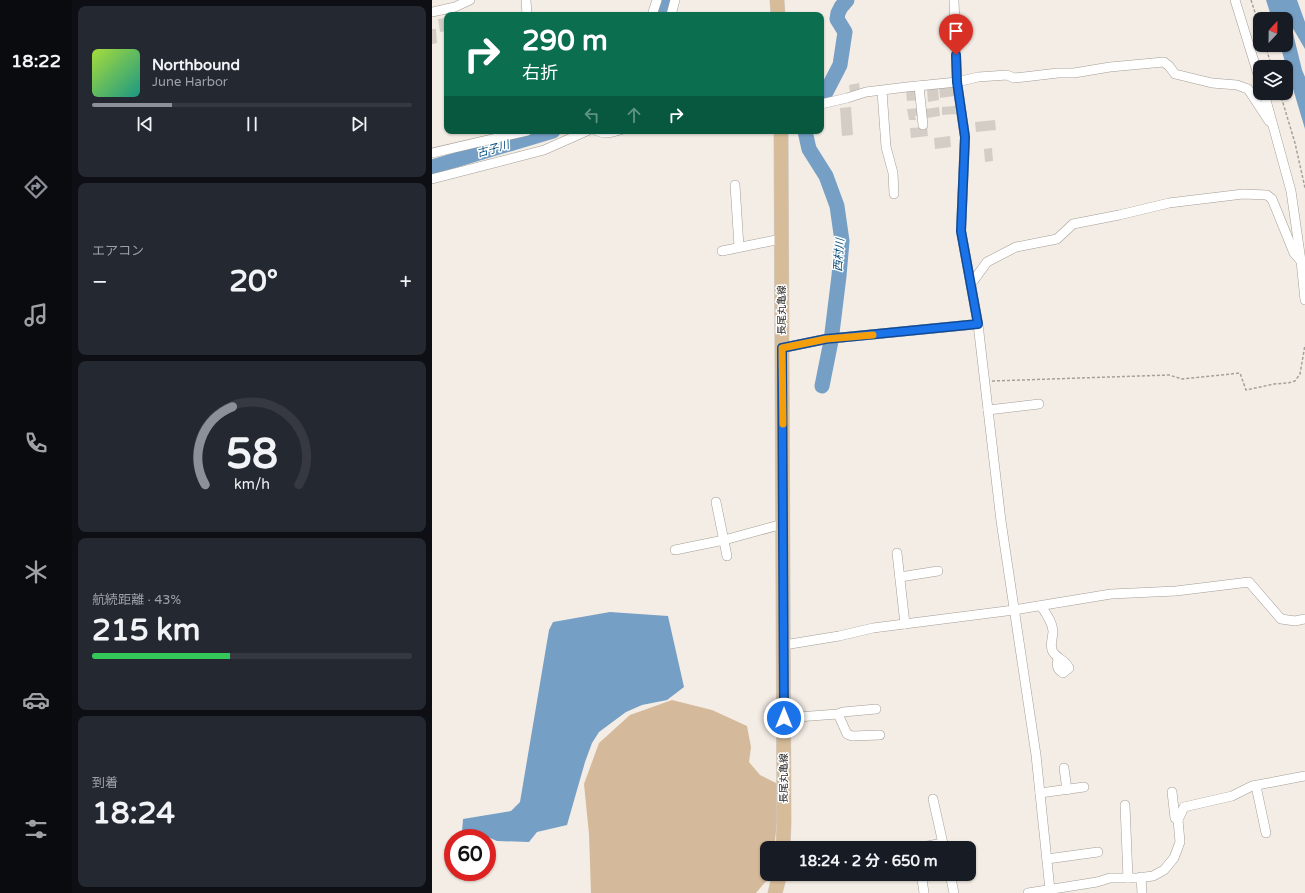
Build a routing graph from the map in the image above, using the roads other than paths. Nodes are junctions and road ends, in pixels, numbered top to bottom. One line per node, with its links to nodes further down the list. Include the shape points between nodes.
1 (470, 0): 8 (street, via 455,7)
2 (526, 0): 9 (street)
3 (656, 0): 10 (street)
4 (675, 0): 11 (street)
5 (777, 0): 12 (main road)
6 (954, 0): 14 (street)
7 (1235, 0): 13 (street)
8 (432, 12)
9 (527, 12)
10 (653, 12)
11 (672, 12)
12 (778, 12)
13 (1254, 60)
14 (957, 82): 15 (street); 19 (street, via 978,77 1007,75 1014,78 1164,62 1175,74 1248,89); 36 (street, via 965,137 961,231)
15 (919, 86): 16 (street); 20 (street)
16 (882, 91): 18 (street, via 866,92); 21 (street)
17 (1266, 100): 19 (street)
18 (824, 103)
19 (1272, 123): 35 (street, via 1290,191)
20 (923, 125)
21 (885, 132): 22 (street); 31 (street, via 886,147 896,172)
22 (895, 132)
23 (514, 134): 28 (street)
24 (580, 134): 29 (street, via 544,150)
25 (599, 134): 26 (lane, via 608,136)
26 (614, 134)
27 (781, 134): 32 (main road, 長尾丸亀線)
28 (432, 153)
29 (432, 179)
30 (734, 186): 33 (street)
31 (894, 194)
32 (782, 239): 33 (street); 39 (main road, 長尾丸亀線)
33 (739, 247): 34 (street)
34 (722, 251)
35 (1301, 261): 36 (street, via 1294,253 1272,199 1267,195 1243,194 1169,202 1073,224 1057,239 1016,247 987,262); 37 (street)
36 (971, 284): 38 (street)
37 (1305, 300)
38 (978, 324): 39 (street, via 826,339); 41 (street)
39 (782, 348): 43 (main road, 長尾丸亀線)
40 (1039, 404): 41 (street)
41 (988, 410): 51 (street)
42 (716, 502): 44 (street)
43 (783, 524): 44 (street); 54 (main road, 長尾丸亀線)
44 (724, 540): 45 (street); 47 (street)
45 (675, 550)
46 (897, 553): 49 (street)
47 (727, 556)
48 (938, 571): 49 (street)
49 (900, 577): 53 (street)
50 (1041, 606): 51 (street); 52 (street, via 1111,594 1176,592 1250,582 1281,618 1296,621); 55 (street, via 1051,620 1052,650)
51 (1014, 610): 53 (street); 66 (street)
52 (1305, 619)
53 (905, 624): 54 (street)
54 (784, 645): 58 (main road, 長尾丸亀線)
55 (1058, 658)
56 (876, 708): 57 (street)
57 (838, 714): 58 (street); 59 (street, via 847,734)
58 (784, 718): 71 (main road, 長尾丸亀線)
59 (880, 735)
60 (1064, 768): 64 (street)
61 (1305, 776): 62 (street)
62 (1256, 786): 69 (street, via 1232,796 1184,807); 70 (street)
63 (1084, 787): 64 (street)
64 (1067, 790): 66 (street)
65 (1172, 792): 69 (street, via 1175,818)
66 (1040, 793): 74 (street)
67 (934, 799): 72 (street)
68 (1125, 805): 76 (street)
69 (1178, 820): 75 (street, via 1180,842 1174,858 1164,870 1153,876)
70 (1266, 833)
71 (783, 841)
72 (942, 841)
73 (1098, 852): 74 (street)
74 (1047, 859): 80 (street)
75 (1142, 877): 76 (street); 85 (street)
76 (1128, 878): 80 (street, via 1110,878)
77 (778, 881): 81 (main road)
78 (922, 881): 82 (street)
79 (951, 881): 83 (street)
80 (1050, 892): 84 (street)
81 (775, 893)
82 (924, 893)
83 (954, 893)
84 (1028, 893)
85 (1142, 893)

